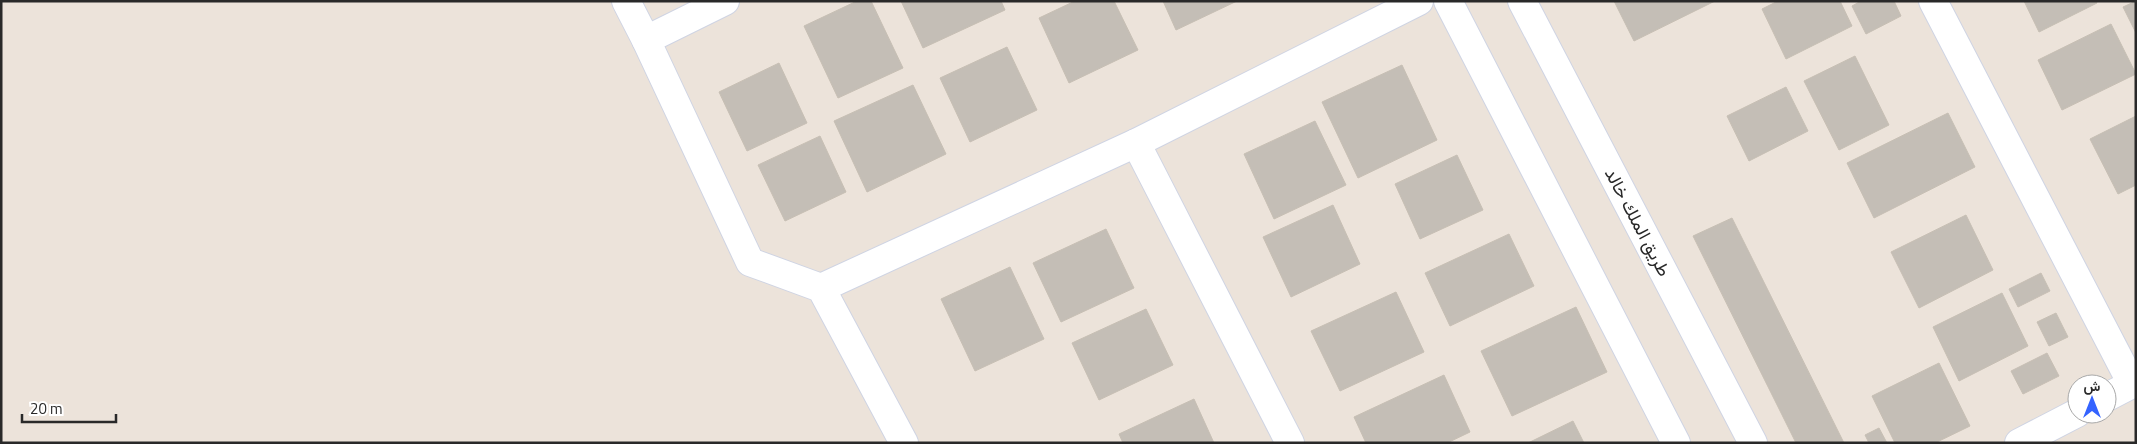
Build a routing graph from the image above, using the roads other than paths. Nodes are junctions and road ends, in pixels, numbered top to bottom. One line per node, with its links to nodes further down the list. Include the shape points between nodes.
1 (626, 1): 7 (street)
2 (726, 1): 7 (street)
3 (1419, 1): 8 (street)
4 (1448, 1): 15 (street)
5 (1522, 1): 16 (street, طريق الملك خالد)
6 (1933, 1): 10 (street)
7 (646, 40): 9 (street, via 750,262)
8 (1136, 142): 9 (street); 14 (street)
9 (821, 288): 13 (street)
10 (2134, 383): 11 (street)
11 (2117, 392)
12 (2067, 418): 17 (street)
13 (904, 443)
14 (1290, 443)
15 (1676, 443)
16 (1753, 443)
17 (2019, 443)

